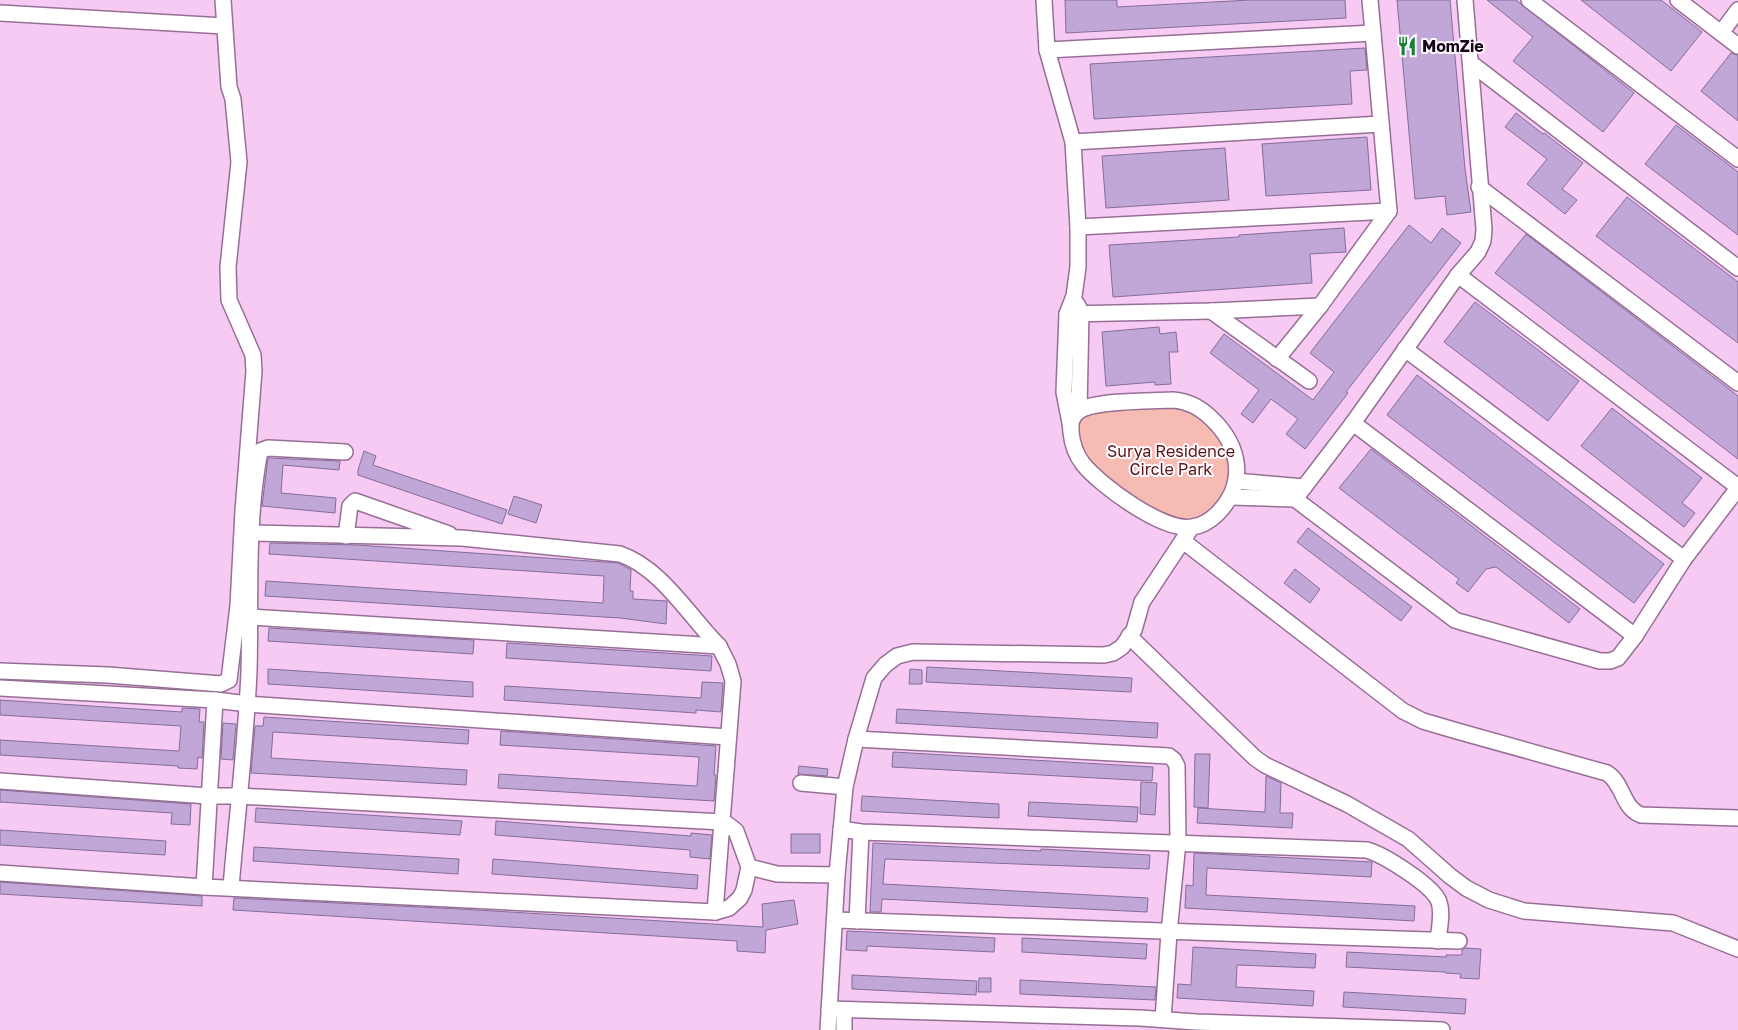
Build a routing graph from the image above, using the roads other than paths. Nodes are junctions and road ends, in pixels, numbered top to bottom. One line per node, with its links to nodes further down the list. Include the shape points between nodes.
1 (223, 0): 9 (street)
2 (1044, 0): 13 (street)
3 (1370, 0): 10 (street)
4 (1466, 0): 14 (street)
5 (1529, 0): 17 (street)
6 (1678, 0): 11 (street)
7 (1738, 10): 11 (street)
8 (0, 12): 9 (street)
9 (224, 26): 47 (street, via 239,162 228,267 229,300 253,355 254,371 238,606 229,680 221,684 108,675)
10 (1373, 33): 13 (street); 15 (street)
11 (1721, 33): 12 (street)
12 (1738, 46)
13 (1047, 50): 16 (street)
14 (1472, 64): 18 (street); 21 (street)
15 (1381, 124): 16 (street); 19 (street)
16 (1073, 142): 20 (street)
17 (1738, 159)
18 (1479, 187): 22 (street, via 1484,228 1482,241 1478,252); 29 (street)
19 (1389, 211): 20 (street); 23 (street)
20 (1078, 227): 25 (street)
21 (1738, 268)
22 (1458, 275): 26 (street); 35 (street)
23 (1320, 306): 24 (street); 27 (street)
24 (1211, 311): 25 (street); 27 (street)
25 (1074, 313): 30 (street)
26 (1405, 349): 31 (street); 42 (street)
27 (1277, 359): 28 (street)
28 (1309, 381)
29 (1738, 383)
30 (1074, 401): 33 (street, via 1096,406 1182,400 1193,404 1221,428 1230,441 1236,455); 39 (street, via 1071,429 1076,453 1082,463 1149,516)
31 (1353, 423): 34 (street); 45 (street)
32 (345, 452): 38 (street, via 262,449)
33 (1236, 481): 34 (street); 36 (street)
34 (1304, 487): 37 (street)
35 (1738, 488): 42 (street)
36 (1231, 496): 37 (street); 39 (street, via 1213,518)
37 (1295, 499): 45 (street, via 1461,622 1610,661 1618,658)
38 (251, 533): 40 (street); 43 (street)
39 (1187, 534): 44 (street, via 1142,602); 58 (street, via 1412,716 1607,773 1616,781 1631,810 1641,815)
40 (346, 536): 41 (street); 41 (street, via 350,506 355,501)
41 (462, 538): 46 (street, via 628,556 649,570 674,594)
42 (1684, 559): 45 (street)
43 (251, 617): 46 (street); 50 (street)
44 (1131, 633): 52 (street, via 1122,647 1104,655 912,652 897,656 874,678); 74 (street, via 1255,758 1347,804 1408,840 1466,888 1524,911 1673,923)
45 (1635, 636)
46 (719, 646): 51 (street, via 733,681)
47 (0, 672)
48 (0, 688): 49 (street)
49 (215, 700): 50 (street); 56 (street)
50 (248, 704): 51 (street); 57 (street)
51 (728, 737): 59 (street)
52 (856, 739): 55 (street); 62 (street, via 1169,756 1177,766)
53 (0, 781): 56 (street)
54 (801, 783): 55 (street)
55 (845, 787): 60 (street)
56 (208, 796): 57 (street); 66 (street)
57 (239, 796): 59 (street); 67 (street)
58 (1738, 818)
59 (722, 822): 63 (street, via 736,831); 68 (street)
60 (841, 829): 61 (street); 65 (street)
61 (861, 832): 62 (street); 70 (street)
62 (1178, 842): 71 (street); 72 (street, via 1378,853 1417,877 1438,898 1441,909)
63 (749, 867): 65 (street, via 777,874); 68 (street, via 740,898 729,908)
64 (0, 873): 66 (street)
65 (837, 875): 69 (street)
66 (204, 887): 67 (street)
67 (232, 887): 68 (street)
68 (715, 912)
69 (835, 920): 70 (street); 75 (street)
70 (857, 921): 71 (street)
71 (1169, 932): 72 (street); 76 (street)
72 (1438, 941): 73 (street)
73 (1459, 941)
74 (1738, 949)
75 (836, 1010): 77 (street); 79 (street); 80 (street)
76 (1163, 1019): 77 (street); 78 (street)
77 (1140, 1024)
78 (1196, 1026): 81 (street)
79 (828, 1030)
80 (844, 1030)
81 (1442, 1030)

